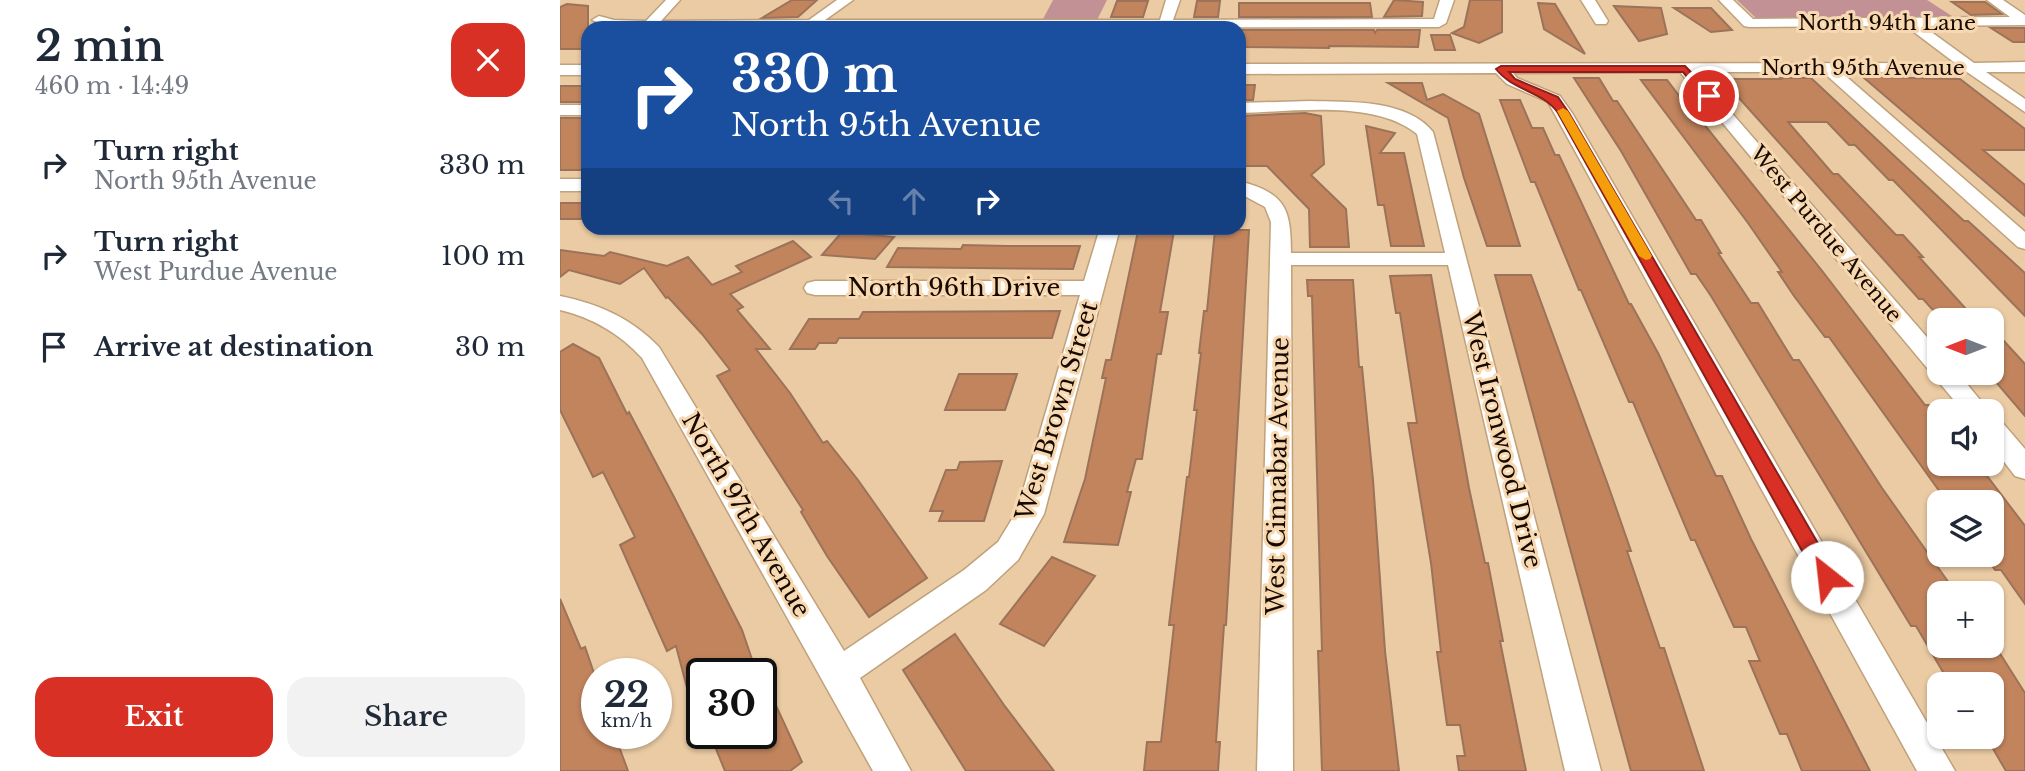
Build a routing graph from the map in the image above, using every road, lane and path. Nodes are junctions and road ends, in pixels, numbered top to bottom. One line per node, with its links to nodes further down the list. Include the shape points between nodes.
1 (673, 0): 11 (street)
2 (846, 0): 12 (street)
3 (1173, 0): 15 (street)
4 (1447, 0): 18 (street, via 1439,23)
5 (1588, 0): 9 (street)
6 (1726, 0): 17 (street, North 94th Lane, via 1749,23)
7 (1994, 0): 16 (street)
8 (599, 20): 10 (street)
9 (1601, 20)
10 (602, 21)
11 (654, 21)
12 (817, 21)
13 (939, 21): 14 (street)
14 (1015, 21)
15 (1166, 21)
16 (2025, 21): 17 (street, North 94th Lane)
17 (1909, 22): 21 (street)
18 (1246, 24)
19 (2025, 67): 21 (street, North 95th Avenue)
20 (1826, 68): 21 (street, North 95th Avenue); 24 (street, North 95th Avenue); 35 (street)
21 (1969, 68): 27 (street)
22 (1246, 69): 23 (street, North 95th Avenue)
23 (1501, 69): 24 (street, North 95th Avenue); 50 (street, via 1512,81 1554,99 1564,113)
24 (1685, 69): 41 (street, West Purdue Avenue)
25 (560, 70): 26 (street)
26 (581, 70)
27 (2025, 107)
28 (1246, 108): 36 (street, West Ironwood Drive, via 1370,108 1408,117 1420,125 1429,139)
29 (560, 110): 30 (street)
30 (581, 110)
31 (560, 185): 32 (street)
32 (581, 185)
33 (1247, 189): 37 (street, West Cinnabar Avenue, via 1279,212)
34 (1108, 235): 39 (street, West Brown Street)
35 (2025, 243)
36 (1458, 258): 37 (street); 49 (street, West Ironwood Drive)
37 (1281, 260): 48 (street, West Cinnabar Avenue)
38 (815, 288): 39 (street, North 96th Drive)
39 (1094, 288): 46 (street, West Brown Street, via 1036,496 1016,541 975,580)
40 (560, 303): 46 (street, North 97th Avenue, via 609,318 651,353)
41 (1927, 353)
42 (1954, 385): 43 (street)
43 (1967, 399)
44 (2004, 443): 45 (street)
45 (2025, 468)
46 (839, 673): 47 (street, North 97th Avenue)
47 (893, 771)
48 (1275, 771)
49 (1583, 771)
50 (1937, 771)

